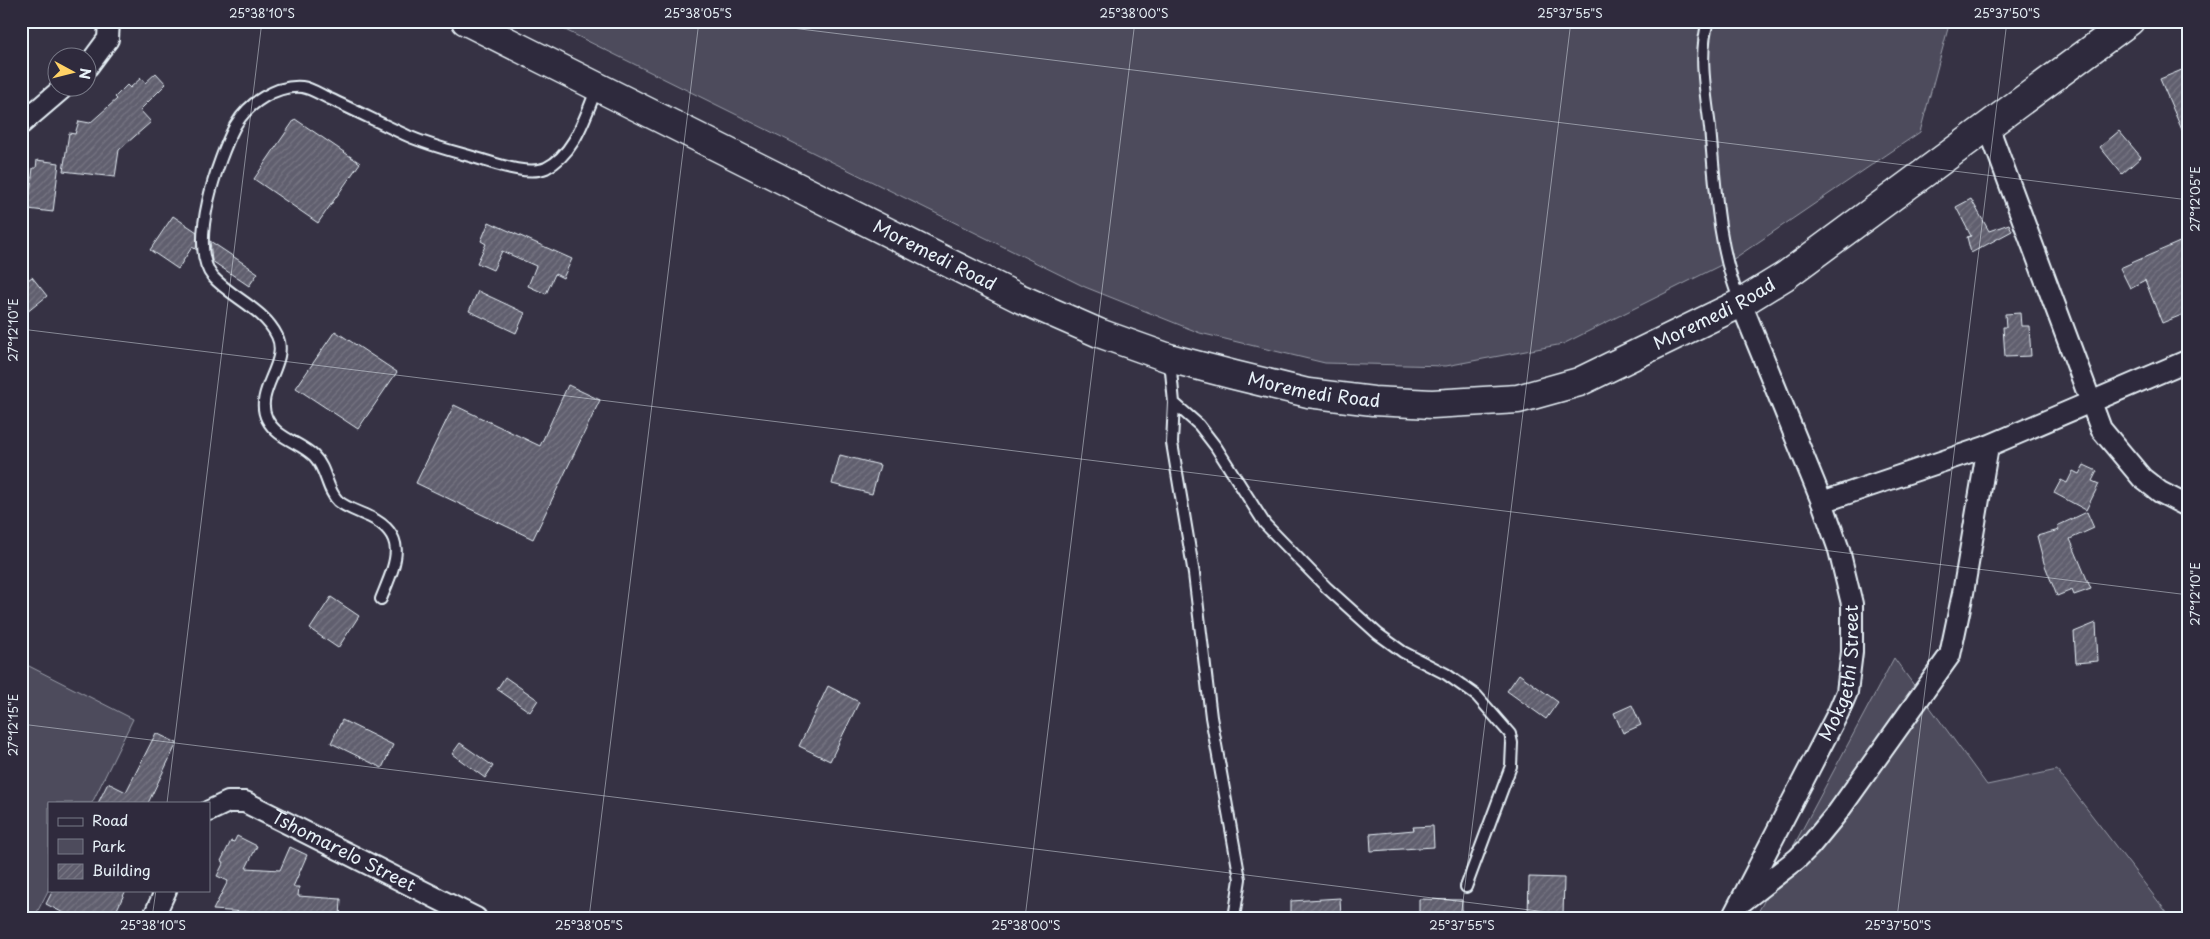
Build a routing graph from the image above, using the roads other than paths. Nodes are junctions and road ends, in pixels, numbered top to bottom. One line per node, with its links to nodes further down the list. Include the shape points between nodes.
1 (109, 21): 5 (street, via 108,39)
2 (466, 21): 6 (street, Moremedi Road)
3 (1708, 21): 10 (lane, via 1703,68 1719,224)
4 (2130, 21): 9 (street, Moremedi Road)
5 (98, 52)
6 (598, 87): 11 (street, Moremedi Road, via 1019,298 1099,333); 18 (lane, via 568,152 544,169 513,169 412,138 305,87 282,88 256,102 236,124 214,179 203,257 213,276 263,318 278,337 279,355 264,396 266,418 279,434 314,456 340,503 383,523 394,538 397,557)
7 (51, 98): 8 (street)
8 (21, 124)
9 (1988, 126): 10 (street, Moremedi Road, via 1785,276); 13 (street)
10 (1741, 302): 11 (street, Moremedi Road, via 1579,382 1518,399 1432,404 1308,393); 16 (street, Mokgethi Street)
11 (1169, 358): 14 (lane)
12 (2189, 360): 13 (street)
13 (2090, 402): 15 (street); 17 (street, via 2101,429 2122,457 2160,492)
14 (1174, 403): 20 (lane, via 1216,446 1265,524 1320,581 1378,634 1477,696 1510,734 1511,766); 25 (lane, via 1172,443 1194,574 1211,717 1240,879)
15 (1988, 446): 16 (street); 22 (street, via 1950,655 1838,812 1797,859)
16 (1822, 502): 22 (street, Mokgethi Street, via 1839,550 1852,604 1852,652 1847,692)
17 (2189, 507)
18 (381, 599)
19 (210, 811): 24 (street, Tshomarelo Street, via 228,802 245,802)
20 (1466, 887)
21 (165, 892): 23 (street)
22 (1735, 911)
23 (153, 918)
24 (476, 918)
25 (1234, 918)

